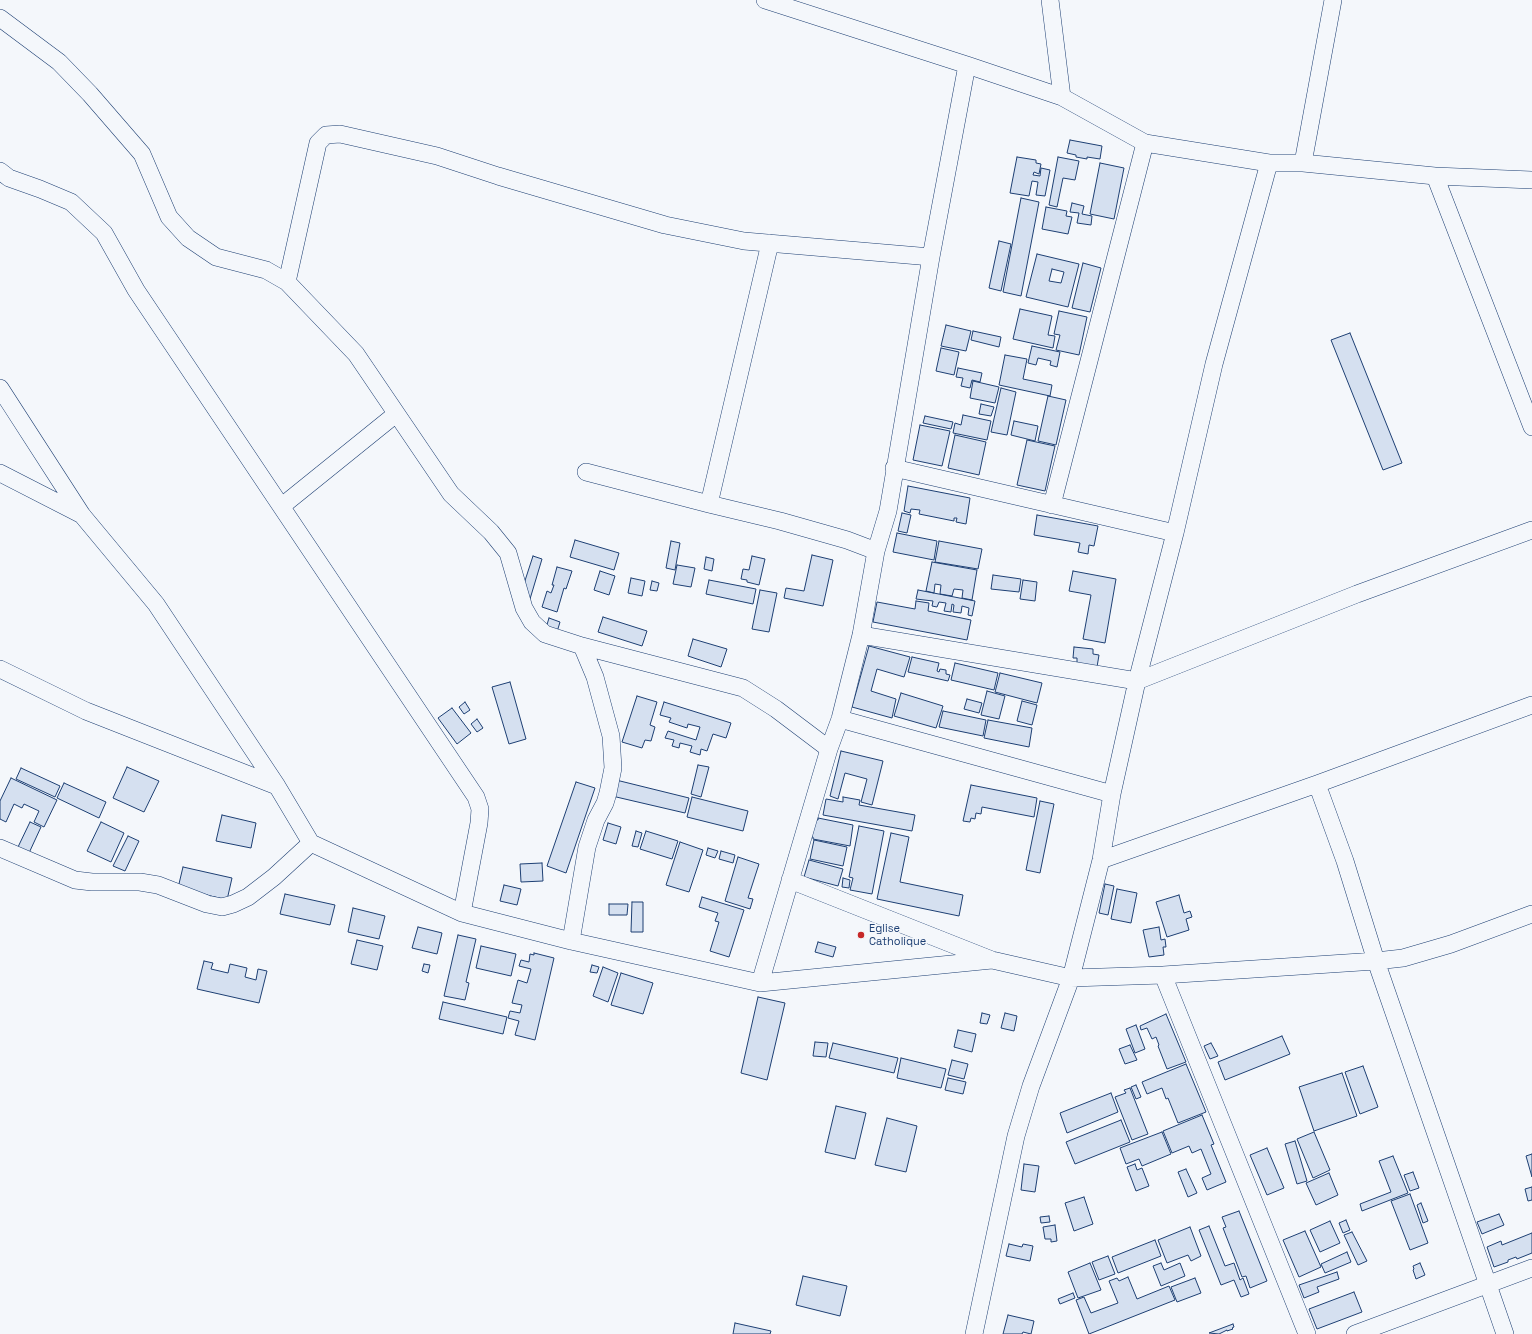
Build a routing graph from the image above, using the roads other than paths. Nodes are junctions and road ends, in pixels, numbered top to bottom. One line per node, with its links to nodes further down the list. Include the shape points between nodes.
1 (765, 0): 5 (street)
2 (1050, 0): 6 (street)
3 (1333, 0): 9 (street)
4 (0, 18): 15 (street, via 58,62 137,148 142,154 169,217 188,238 216,257 266,270)
5 (967, 65): 6 (street); 14 (street)
6 (1062, 98): 7 (street)
7 (1145, 143): 8 (street); 23 (street)
8 (1269, 163): 9 (street); 27 (street, via 1214,364)
9 (1303, 163): 11 (street)
10 (0, 171): 24 (street, via 9,178 71,202 104,233 136,290)
11 (1435, 176): 12 (street); 18 (street)
12 (1532, 180)
13 (770, 243): 14 (street); 15 (street, via 666,225 437,156 340,134 326,135 318,143); 22 (street)
14 (931, 257): 19 (street)
15 (287, 282): 17 (street, via 356,354)
16 (0, 388): 25 (street)
17 (396, 414): 24 (street); 30 (street, via 451,494 491,532 508,553 524,608 532,622 545,634)
18 (1532, 427)
19 (894, 468): 23 (street); 28 (street, via 888,511)
20 (586, 472): 22 (street)
21 (0, 474): 25 (street)
22 (709, 504): 28 (street, via 847,540)
23 (1052, 505): 27 (street)
24 (282, 506): 43 (street, via 476,797 480,809 479,823)
25 (82, 515): 37 (street, via 156,604)
26 (1532, 530): 32 (street, via 1357,594)
27 (1175, 533): 32 (street)
28 (876, 551): 29 (street)
29 (861, 636): 32 (street); 34 (street)
30 (582, 646): 35 (street, via 743,688); 45 (street, via 595,677 611,736 613,768 608,792 587,847)
31 (0, 669): 37 (street, via 86,711)
32 (1137, 681): 38 (street)
33 (1532, 705): 36 (street)
34 (840, 719): 35 (street); 38 (street)
35 (829, 749): 42 (street)
36 (1317, 784): 41 (street); 47 (street, via 1345,861)
37 (277, 786): 39 (street)
38 (1112, 794): 41 (street)
39 (311, 842): 40 (street, via 274,877 248,897 222,907 207,904 158,885 75,880); 43 (street)
40 (0, 848)
41 (1101, 860): 49 (street)
42 (790, 880): 46 (street); 50 (street)
43 (462, 913): 45 (street)
44 (1532, 914): 47 (street, via 1451,944 1403,958)
45 (571, 941): 50 (street)
46 (992, 960): 49 (street); 50 (street)
47 (1376, 961): 48 (street); 52 (street)
48 (1163, 975): 49 (street); 54 (street)
49 (1071, 978): 53 (street, via 1031,1086 1016,1136)
50 (760, 983)
51 (1532, 1268): 52 (street)
52 (1488, 1286): 55 (street); 56 (street)
53 (974, 1334)
54 (1307, 1334)
55 (1355, 1334)
56 (1505, 1334)

